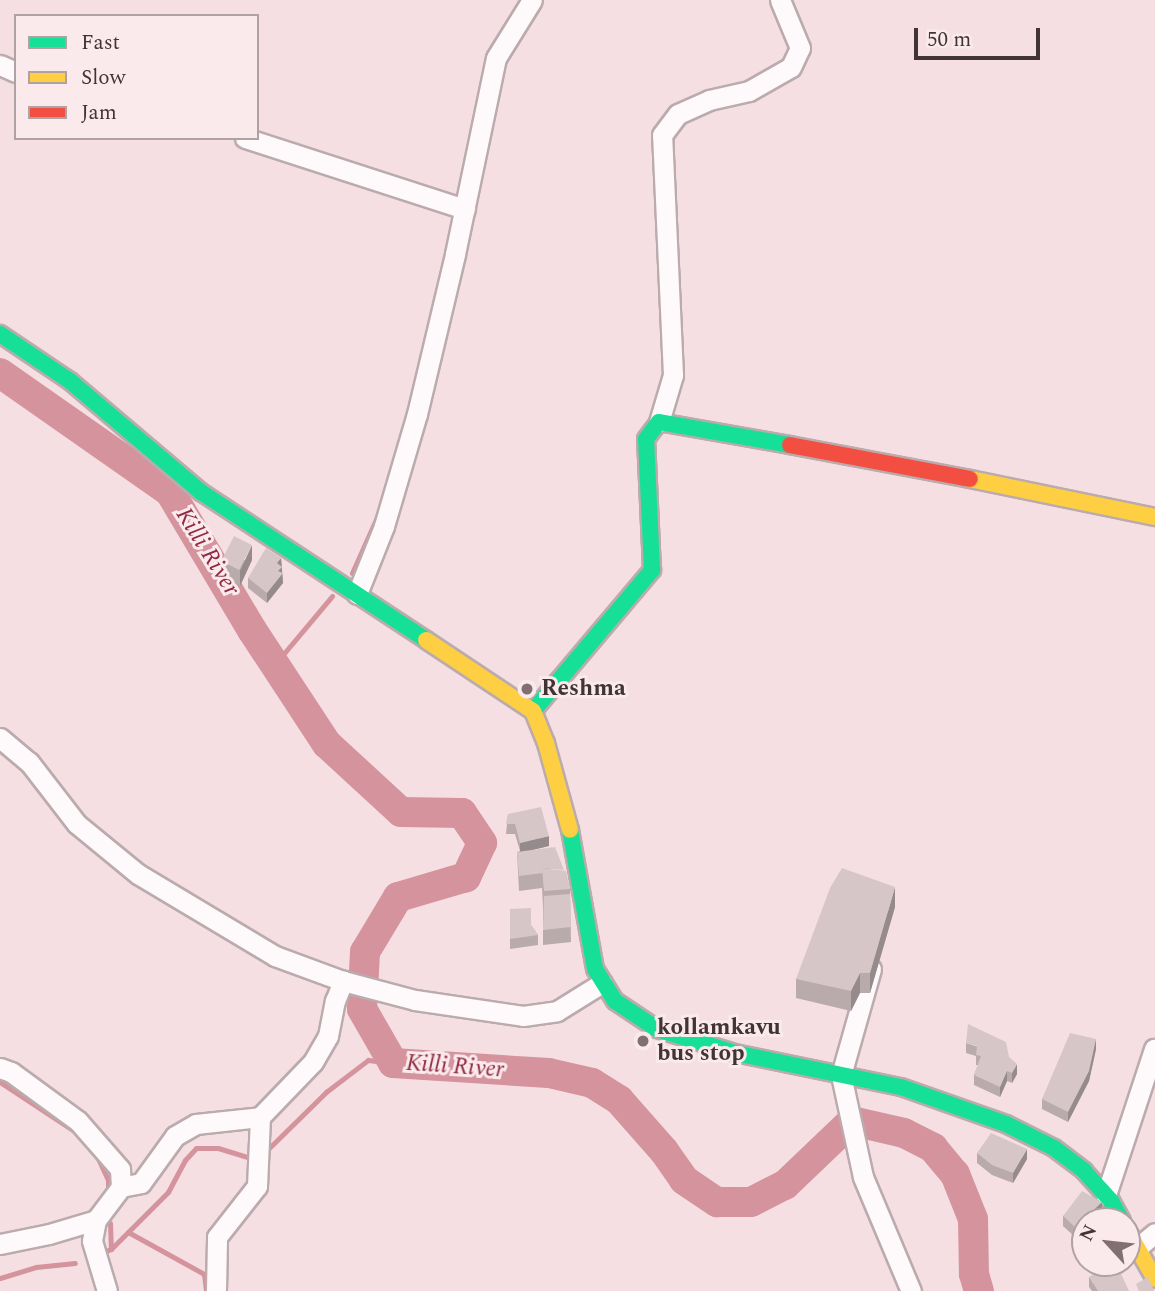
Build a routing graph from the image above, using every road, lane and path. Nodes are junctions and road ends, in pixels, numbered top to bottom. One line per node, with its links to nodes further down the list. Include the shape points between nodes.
1 (533, 0): 4 (street, via 496,58)
2 (780, 0): 6 (street, via 800,48 791,67 749,91 709,100 678,114 662,135 674,374)
3 (251, 140): 4 (street)
4 (465, 209): 8 (street, via 417,414 384,526)
5 (0, 334): 8 (main road, via 70,381 201,492)
6 (659, 422): 7 (main road, via 919,468); 9 (main road, via 646,439 652,570)
7 (1155, 517)
8 (357, 594): 9 (main road)
9 (533, 711): 13 (main road, via 575,848 595,969)
10 (0, 738): 12 (street, via 29,762 77,824 138,874 275,956)
11 (878, 944): 16 (street)
12 (344, 981): 13 (street, via 415,1000 523,1016 557,1011); 17 (street, via 328,1036 313,1062)
13 (602, 984): 16 (main road, via 615,1001 657,1030 735,1053)
14 (1154, 1049): 19 (street)
15 (0, 1068): 18 (street, via 78,1121 120,1169)
16 (841, 1075): 19 (main road, via 901,1087 1006,1124 1054,1148); 29 (street, via 863,1177)
17 (260, 1117): 18 (street, via 197,1124 175,1136 141,1183); 27 (street, via 257,1186 217,1237)
18 (121, 1187): 21 (street)
19 (1106, 1195): 20 (main road)
20 (1113, 1207)
21 (96, 1220): 23 (street); 28 (street, via 92,1241)
22 (1155, 1233): 24 (street)
23 (0, 1244)
24 (1141, 1245)
25 (1141, 1255): 26 (main road)
26 (1155, 1279)
27 (221, 1290)
28 (107, 1291)
29 (911, 1291)

